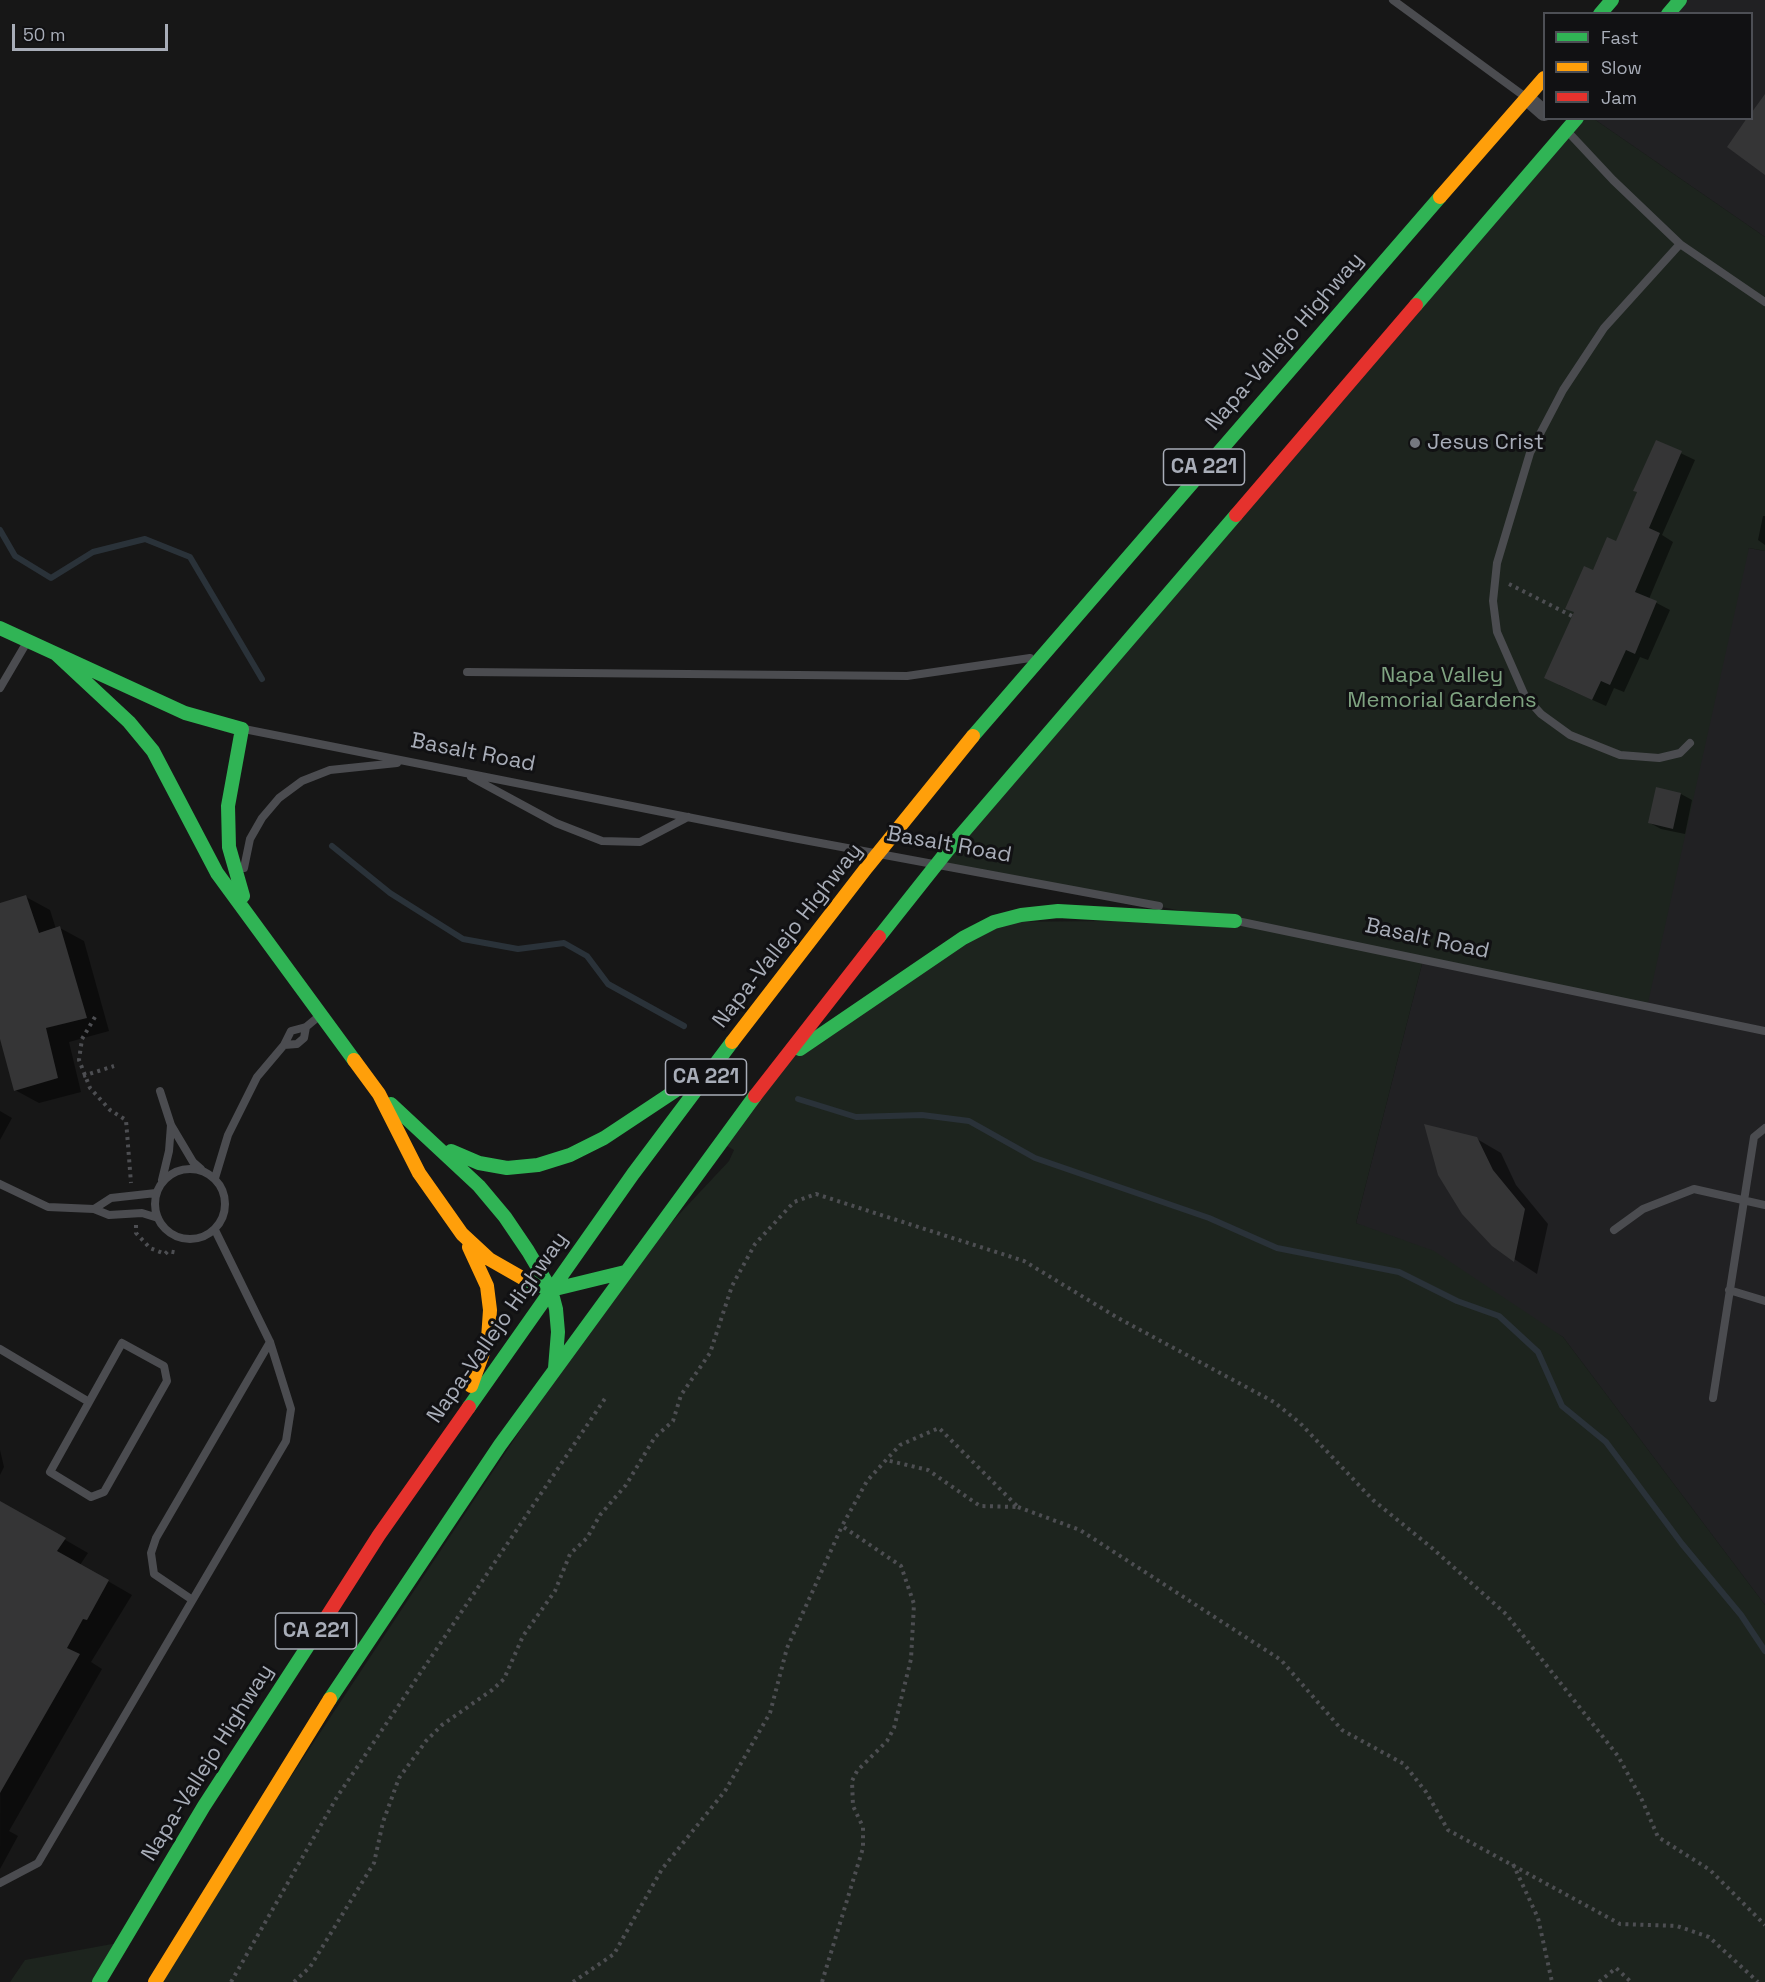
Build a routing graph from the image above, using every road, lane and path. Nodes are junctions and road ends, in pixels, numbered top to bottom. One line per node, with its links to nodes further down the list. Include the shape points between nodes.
1 (1394, 0): 7 (lane)
2 (1612, 0): 4 (main road)
3 (1680, 0): 5 (main road)
4 (1602, 12)
5 (1670, 12)
6 (1543, 80): 7 (main road, Napa-Vallejo Highway / CA 221)
7 (1527, 98): 8 (street); 17 (main road, Napa-Vallejo Highway / CA 221)
8 (1543, 111)
9 (1572, 124): 10 (lane, via 1613,180); 33 (main road, CA 221, via 948,850)
10 (1680, 244): 11 (lane); 12 (lane, via 1605,328 1563,390 1530,453)
11 (1765, 302)
12 (1495, 577): 13 (path); 21 (lane, via 1497,632 1516,680 1541,714 1570,735 1620,755 1659,758 1680,753)
13 (1572, 616)
14 (0, 627): 15 (main road, Basalt Road)
15 (27, 640): 16 (main road, Basalt Road); 19 (lane)
16 (56, 654): 20 (main road, Basalt Road, via 184,713); 25 (main road, via 90,683 153,751 206,854)
17 (1039, 656): 18 (lane, via 906,676); 32 (main road, Napa-Vallejo Highway / CA 221, via 867,867)
18 (467, 672)
19 (0, 688)
20 (242, 729): 22 (lane, Basalt Road); 25 (main road, via 228,806 229,847 237,885)
21 (1690, 743)
22 (410, 762): 23 (lane, Basalt Road); 25 (lane, via 330,770 302,781 279,798 250,839 244,864 244,889)
23 (462, 773): 24 (lane, Basalt Road); 24 (lane, via 556,823 602,841 640,842)
24 (688, 817): 26 (lane, Basalt Road)
25 (254, 921): 27 (main road)
26 (1235, 921): 30 (lane, Basalt Road); 33 (main road, via 1058,912 994,922 963,938)
27 (320, 1015): 29 (lane); 37 (main road)
28 (95, 1017): 35 (path, via 79,1052)
29 (306, 1027): 31 (lane, via 291,1031); 31 (lane, via 304,1038 297,1044)
30 (1765, 1031)
31 (284, 1045): 42 (lane, via 257,1077 228,1135)
32 (716, 1063): 40 (main road, via 604,1138 538,1165 507,1168 479,1163); 57 (main road, Napa-Vallejo Highway / CA 221)
33 (778, 1065): 56 (main road, CA 221)
34 (114, 1066): 35 (path)
35 (83, 1076): 45 (path, via 102,1103 126,1120)
36 (160, 1091): 38 (lane)
37 (379, 1094): 40 (main road); 54 (main road, via 419,1173)
38 (171, 1125): 41 (lane); 43 (lane)
39 (1765, 1128): 47 (lane, via 1754,1137)
40 (421, 1131): 57 (main road, via 506,1217)
41 (201, 1170): 42 (lane); 43 (lane, via 183,1169)
42 (215, 1178): 52 (lane, via 222,1187 226,1210)
43 (161, 1183): 46 (lane)
44 (0, 1184): 49 (lane, via 48,1207)
45 (132, 1187)
46 (156, 1193): 49 (lane, via 111,1198); 50 (lane)
47 (1744, 1200): 48 (lane); 53 (lane, via 1694,1189 1642,1209); 58 (lane)
48 (1765, 1205)
49 (94, 1209): 50 (lane, via 109,1215 142,1213)
50 (158, 1218): 52 (lane, via 173,1234 184,1238 195,1239)
51 (136, 1222): 55 (path, via 136,1233 150,1248 165,1254)
52 (215, 1230): 60 (lane)
53 (1614, 1230)
54 (462, 1234): 57 (main road, via 489,1259 516,1276); 66 (main road, via 487,1286 490,1310 488,1339)
55 (178, 1253)
56 (625, 1272): 57 (main road); 62 (main road, CA 221)
57 (551, 1290): 62 (main road, via 558,1332); 66 (main road, Napa-Vallejo Highway / CA 221)
58 (1729, 1290): 59 (lane); 64 (lane)
59 (1765, 1300)
60 (270, 1342): 70 (lane, via 291,1409 286,1441); 70 (lane, via 156,1538 151,1553 154,1575)
61 (0, 1349): 65 (lane)
62 (554, 1370): 75 (main road, CA 221, via 324,1708)
63 (606, 1397): 76 (path, via 337,1797)
64 (1713, 1398)
65 (89, 1402): 65 (lane, via 50,1472 91,1497 104,1492 167,1382 164,1366 122,1343)
66 (459, 1418): 74 (main road, Napa-Vallejo Highway / CA 221, via 268,1704)
67 (886, 1460): 68 (path, via 928,1470 980,1506); 68 (path, via 900,1445 939,1428); 69 (path, via 867,1481)
68 (1018, 1507): 71 (path, via 1080,1530 1281,1660 1342,1730 1404,1764 1448,1830)
69 (842, 1526): 78 (path, via 787,1648 770,1713 725,1791 662,1869 614,1954); 79 (path, via 901,1566 914,1604 911,1659 894,1728 888,1742 857,1771 852,1781 853,1806 863,1827 863,1848)
70 (191, 1599): 72 (lane, via 38,1863)
71 (1512, 1863): 80 (path, via 1538,1918); 83 (path, via 1620,1924 1677,1926 1709,1937)
72 (0, 1883)
73 (1765, 1925): 77 (path, via 1710,1870 1658,1837 1618,1756 1506,1614 1373,1500 1300,1423 1274,1402 1118,1318 1024,1261 816,1194 794,1202 755,1244 732,1286 710,1353 681,1395 673,1421 655,1437 587,1538 570,1554 555,1591 523,1636 504,1679 442,1725 399,1778 374,1863 309,1966)
74 (99, 1982)
75 (155, 1982)
76 (231, 1982)
77 (294, 1982)
78 (573, 1982)
79 (822, 1982)
80 (1552, 1982)
81 (1599, 1982): 82 (path, via 1616,1968)
82 (1631, 1982)
83 (1758, 1982)

